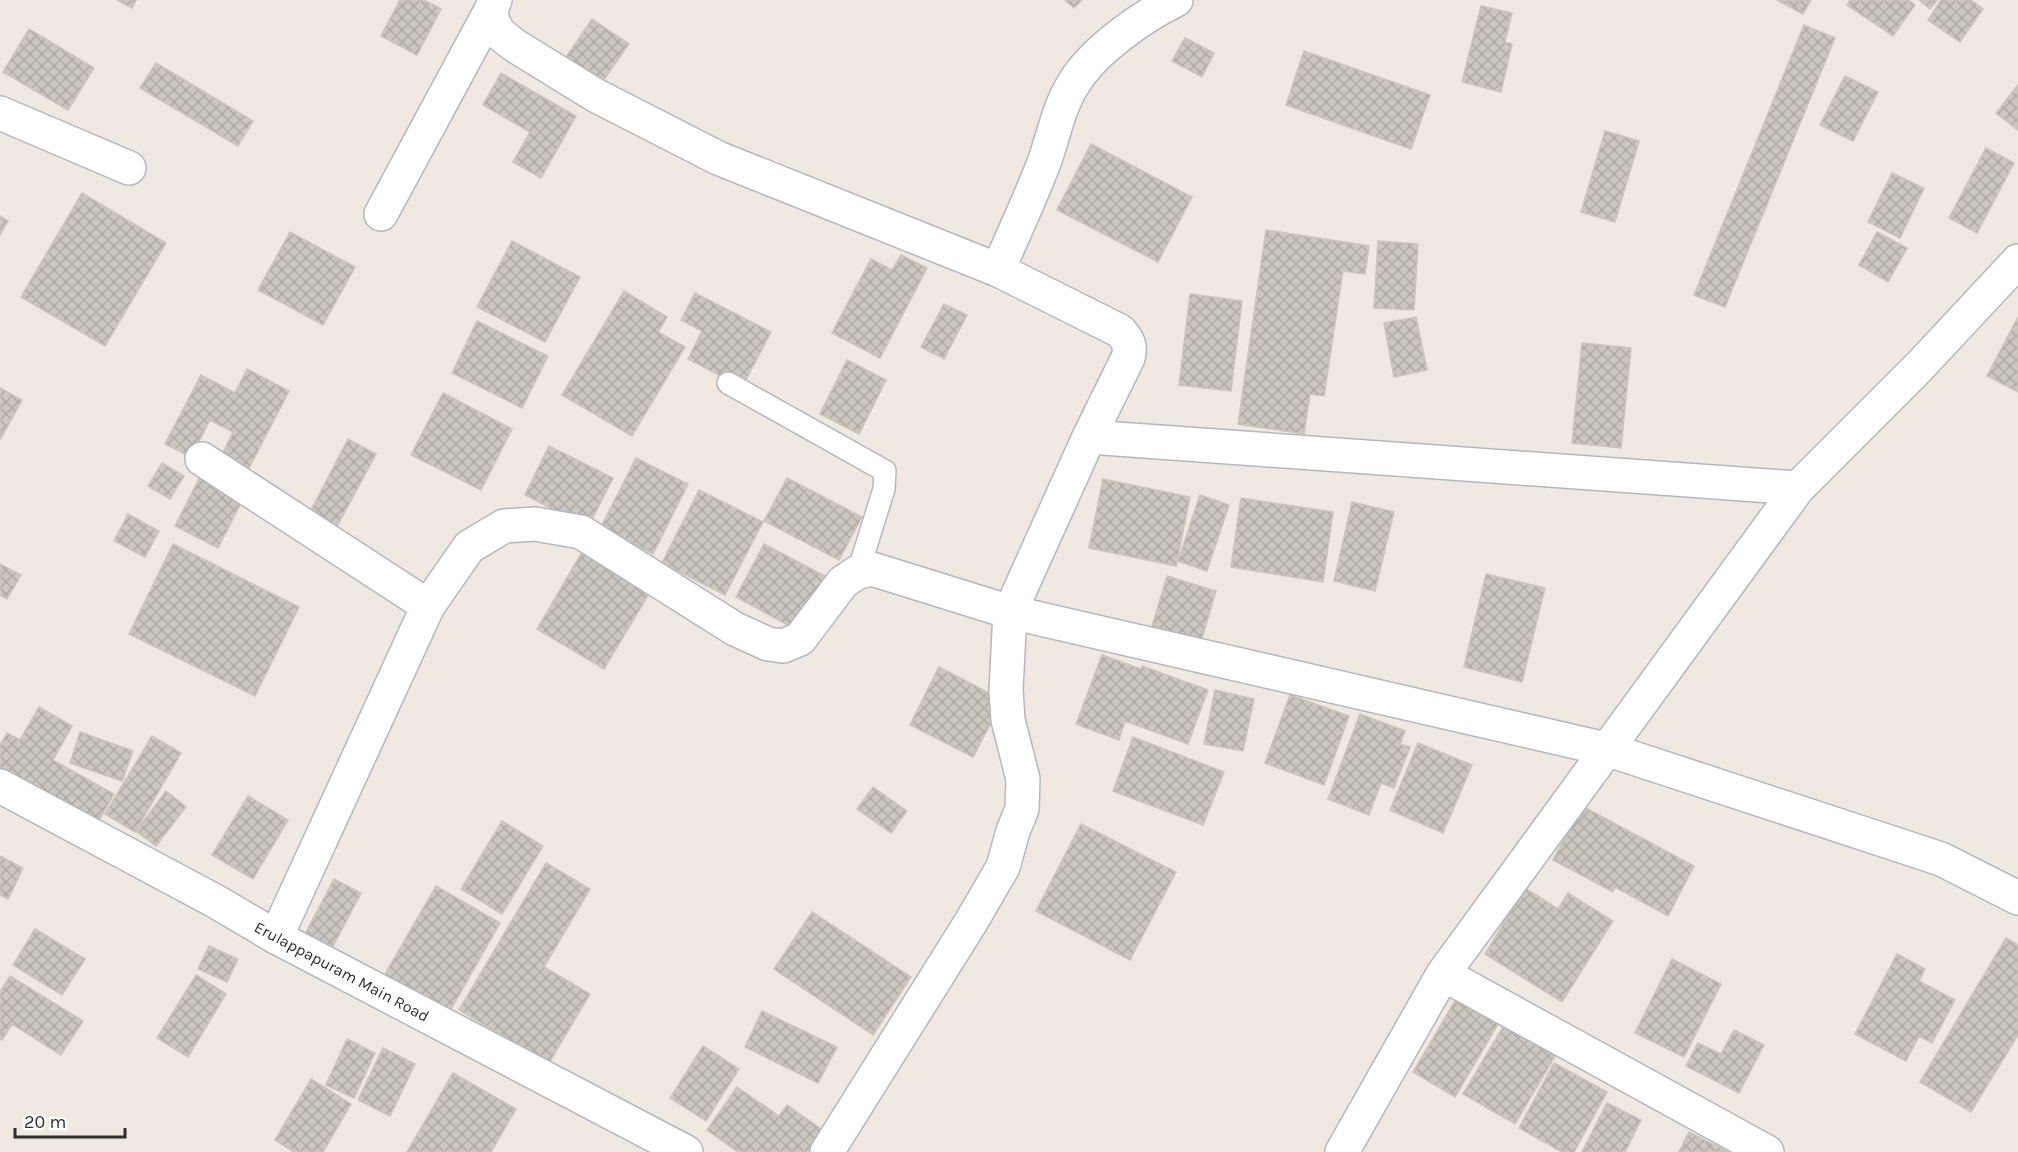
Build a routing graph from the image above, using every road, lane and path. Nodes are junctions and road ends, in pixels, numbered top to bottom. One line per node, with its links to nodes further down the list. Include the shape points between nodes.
1 (1176, 0): 7 (street, via 1127,30 1073,84)
2 (493, 5): 5 (street); 7 (street, via 492,22 499,33 595,95 718,158)
3 (0, 113): 4 (street)
4 (129, 168)
5 (381, 214)
6 (2018, 261): 11 (street)
7 (998, 270): 9 (street, via 1120,331 1129,341 1128,358)
8 (728, 383): 12 (lane, via 885,471 884,489)
9 (1089, 437): 11 (street); 14 (street)
10 (202, 459): 13 (street)
11 (1798, 488): 15 (street)
12 (858, 572): 13 (street, via 843,582 800,639 783,646 768,644 735,629 581,532 535,524 504,526 470,547); 14 (street, via 872,569)
13 (428, 606): 18 (street)
14 (1010, 612): 15 (street); 21 (street, via 1008,720 1023,779 1022,809 1003,867)
15 (1605, 749): 17 (street, via 1941,859); 19 (street)
16 (0, 786): 18 (street, Erulappapuram Main Road)
17 (2018, 898)
18 (276, 937): 20 (street, Erulappapuram Main Road)
19 (1443, 974): 22 (street); 23 (street)
20 (686, 1152)
21 (827, 1152)
22 (1342, 1152)
23 (1767, 1152)

